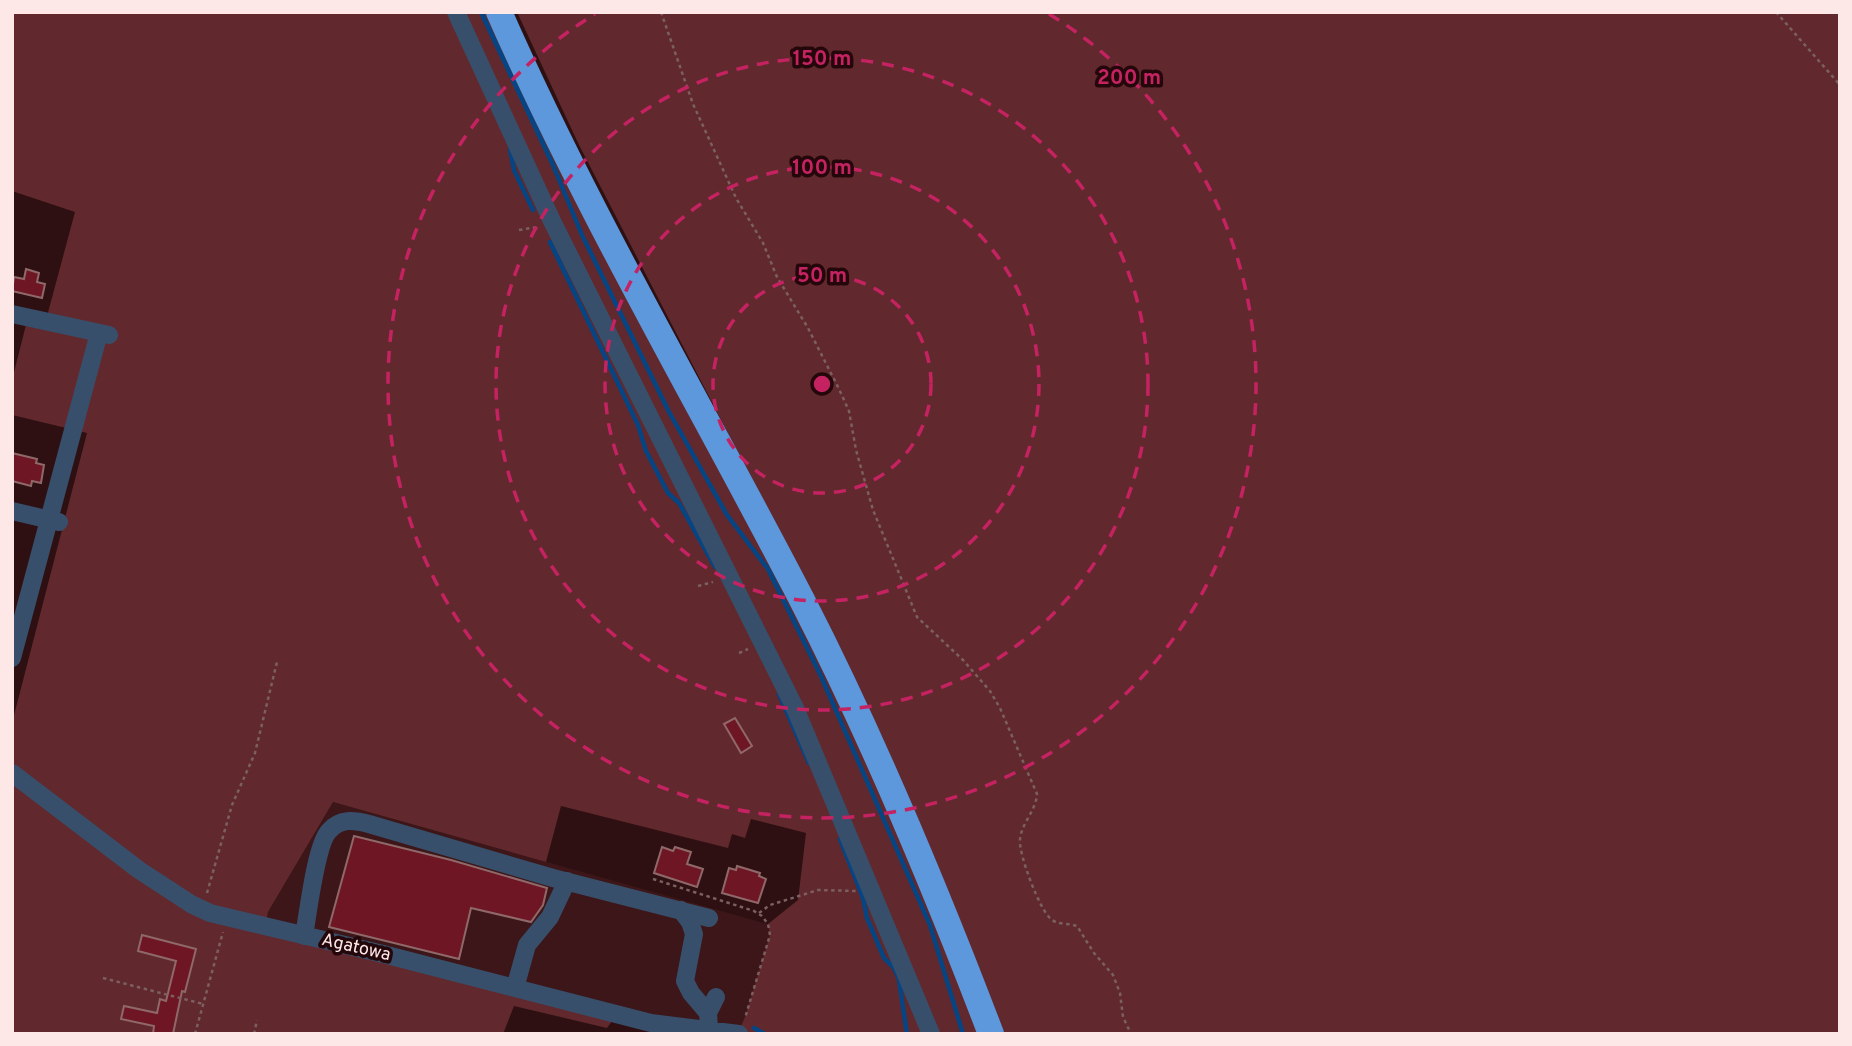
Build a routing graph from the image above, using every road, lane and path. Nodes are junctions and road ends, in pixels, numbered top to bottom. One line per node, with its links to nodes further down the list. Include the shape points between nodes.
1 (456, 12): 14 (street, via 552,221 795,708)
2 (499, 12): 30 (highway, via 555,132 831,661 925,867)
3 (661, 12): 31 (path, via 693,104 736,198 849,411 873,510 917,617 990,691 1037,794 1020,839 1039,901 1048,918 1077,926 1113,975)
4 (1776, 12): 5 (path)
5 (1840, 85)
6 (12, 314): 8 (street, via 104,334)
7 (12, 511): 8 (street)
8 (54, 521): 9 (street)
9 (12, 658)
10 (277, 662): 15 (path, via 255,753 232,805)
11 (12, 773): 15 (street, Agatowa, via 139,870)
12 (653, 879): 17 (path)
13 (567, 881): 16 (street); 20 (street, via 345,821 323,840); 22 (street, via 550,917 527,945)
14 (869, 887): 17 (path, via 849,892 818,890); 29 (street)
15 (200, 909): 19 (street, Agatowa)
16 (681, 910): 18 (street); 24 (street, via 694,934 685,981)
17 (759, 913): 26 (path, via 770,935)
18 (709, 918)
19 (227, 919): 20 (street, Agatowa); 23 (path)
20 (304, 936): 22 (street, Agatowa)
21 (103, 978): 23 (path)
22 (515, 988): 24 (street, Agatowa, via 674,1027)
23 (203, 1004): 27 (path)
24 (711, 1013): 26 (street, Agatowa)
25 (257, 1020): 28 (path)
26 (739, 1033)
27 (195, 1034)
28 (254, 1034)
29 (931, 1034)
30 (991, 1034)
31 (1131, 1034)

